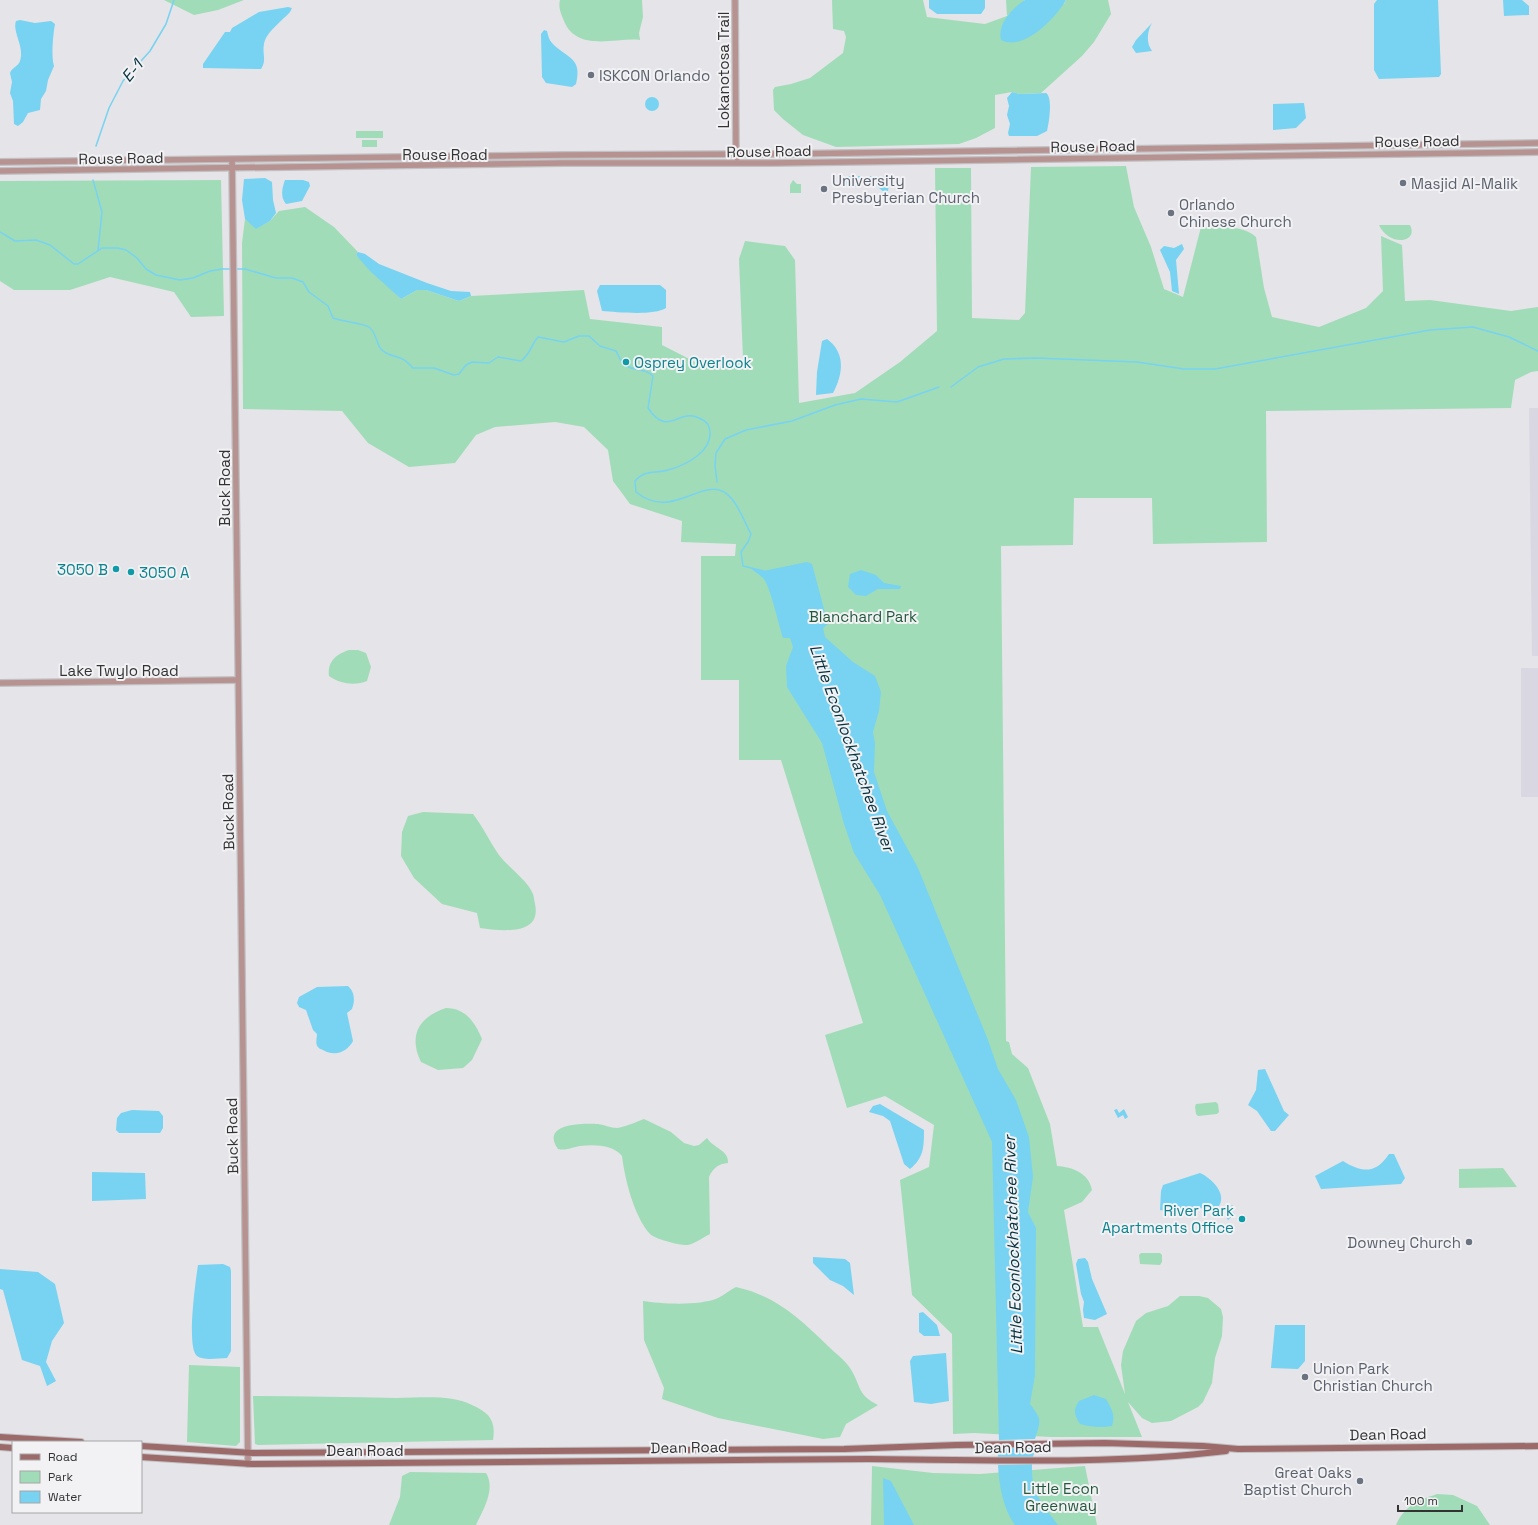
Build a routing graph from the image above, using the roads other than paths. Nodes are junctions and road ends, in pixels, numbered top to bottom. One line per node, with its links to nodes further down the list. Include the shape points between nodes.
1 (735, 0): 4 (street, Lokanotosa Trail)
2 (1538, 143): 4 (street, Rouse Road)
3 (1538, 152): 7 (street, Rouse Road)
4 (736, 155): 5 (street, Rouse Road); 7 (street)
5 (232, 160): 6 (street, Rouse Road); 8 (street, Buck Road)
6 (0, 162)
7 (741, 163): 8 (street, Rouse Road)
8 (232, 168): 9 (street, Rouse Road); 10 (street, Buck Road)
9 (0, 171)
10 (238, 680): 11 (street, Lake Twylo Road); 19 (street, Buck Road)
11 (0, 682)
12 (0, 1436): 13 (main road)
13 (68, 1441)
14 (142, 1446): 19 (main road, Dean Road)
15 (1538, 1446): 18 (main road, Dean Road)
16 (0, 1447): 17 (main road)
17 (12, 1448)
18 (1238, 1449): 19 (main road, Dean Road, via 1143,1444 987,1444 807,1449); 21 (main road, Dean Road, via 1204,1454 1145,1457 987,1460)
19 (248, 1453): 21 (street, Buck Road)
20 (142, 1457): 21 (main road, Dean Road)
21 (248, 1464)

